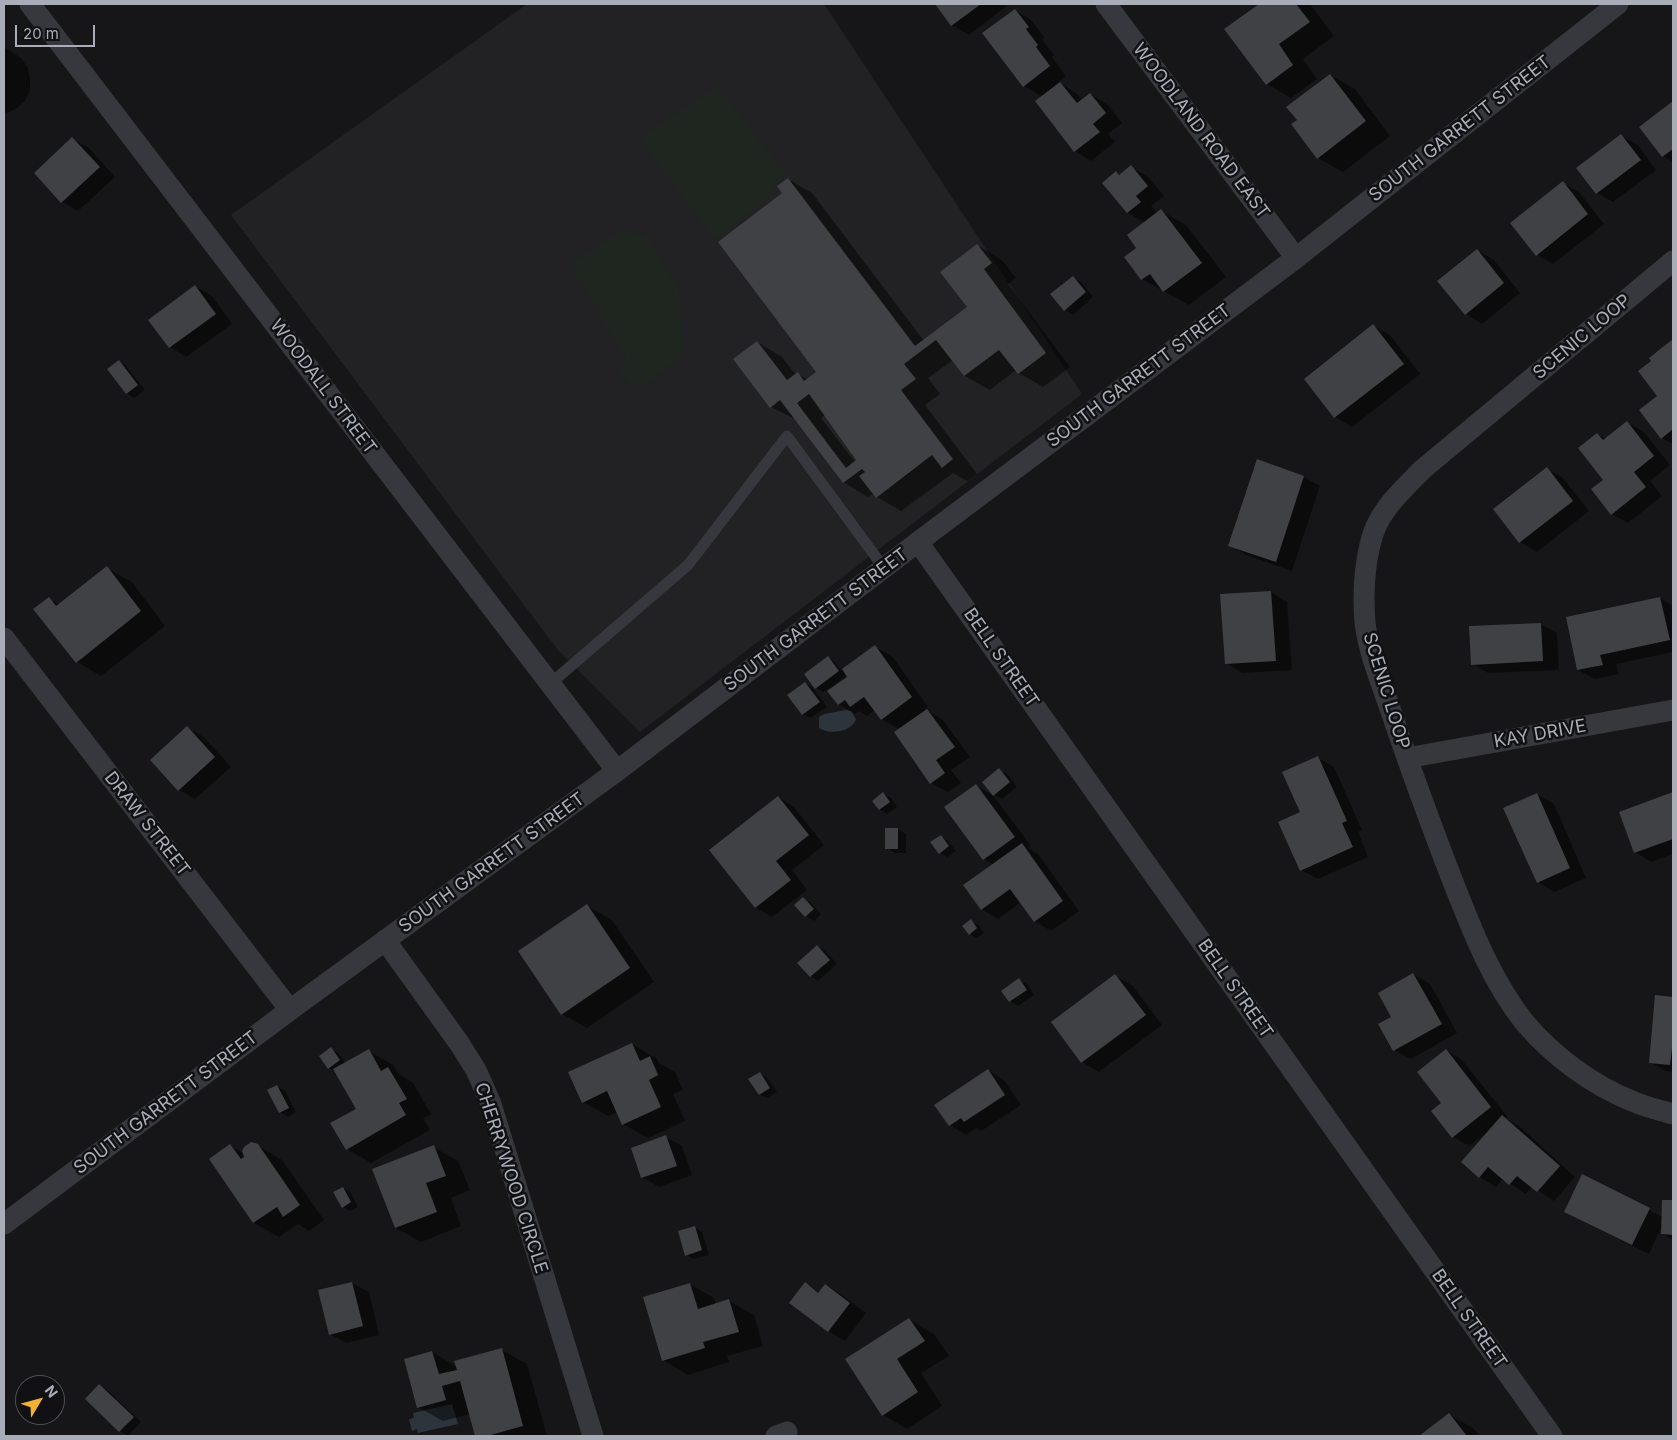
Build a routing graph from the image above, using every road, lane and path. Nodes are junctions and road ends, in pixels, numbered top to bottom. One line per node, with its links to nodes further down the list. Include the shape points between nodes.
1 (30, 4): 9 (street, WOODALL STREET)
2 (1106, 4): 4 (street, WOODLAND ROAD EAST)
3 (1618, 4): 4 (street, SOUTH GARRETT STREET)
4 (1296, 258): 6 (street, SOUTH GARRETT STREET)
5 (1673, 261): 11 (street, SCENIC LOOP, via 1423,469 1386,509 1376,527 1366,570 1366,624 1371,651)
6 (918, 542): 7 (street, SOUTH GARRETT STREET); 18 (street, BELL STREET)
7 (884, 568): 9 (lane, via 787,436 688,565); 12 (street, SOUTH GARRETT STREET)
8 (4, 638): 14 (street, DRAW STREET)
9 (550, 684): 12 (street, WOODALL STREET)
10 (1673, 710): 11 (street, KAY DRIVE)
11 (1406, 758): 15 (street, SCENIC LOOP, via 1470,924 1494,975 1525,1022 1562,1059 1593,1080 1633,1102)
12 (617, 771): 13 (street, SOUTH GARRETT STREET)
13 (385, 940): 14 (street, SOUTH GARRETT STREET); 17 (street, CHERRYWOOD CIRCLE, via 476,1070 490,1104)
14 (290, 1010): 16 (street, SOUTH GARRETT STREET)
15 (1673, 1114)
16 (4, 1224)
17 (593, 1436)
18 (1552, 1436)

